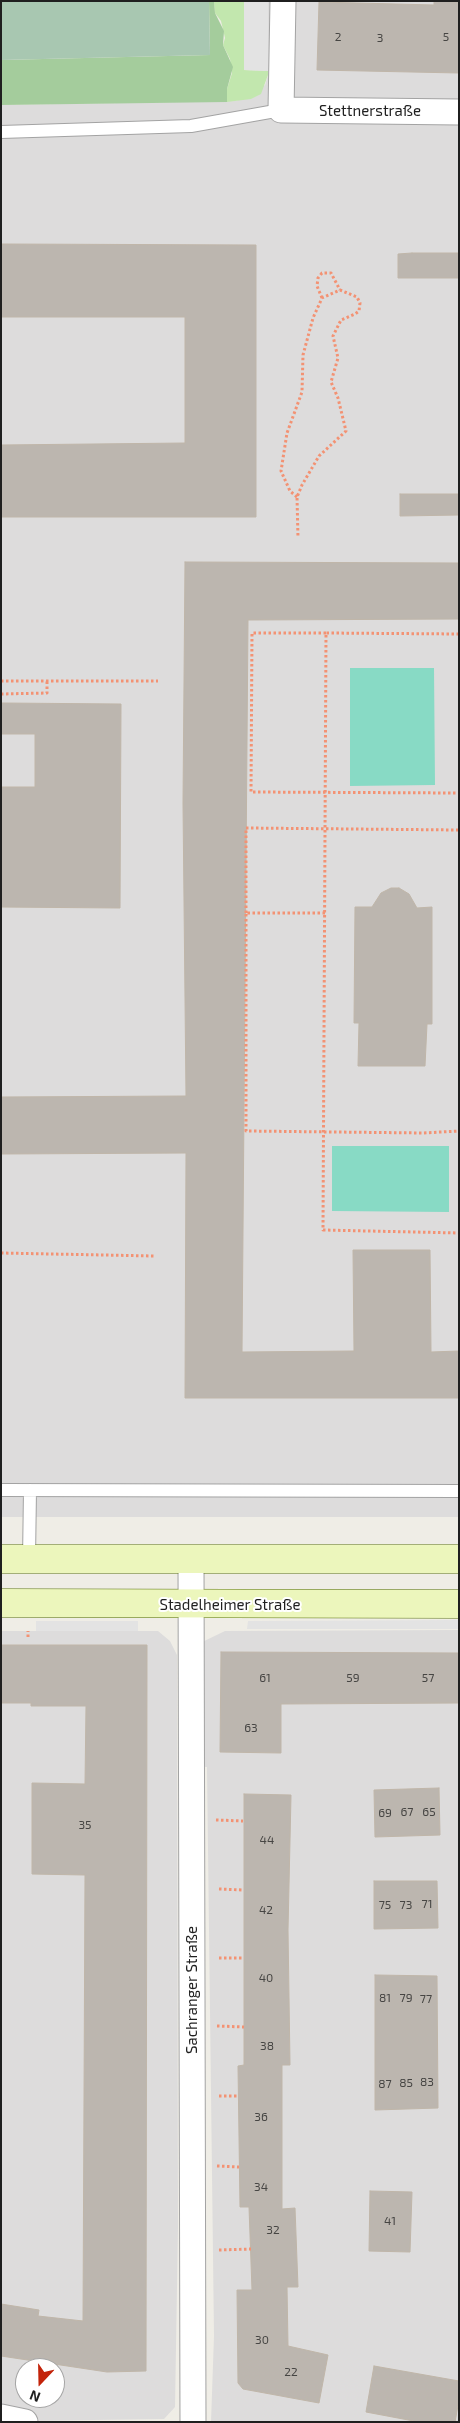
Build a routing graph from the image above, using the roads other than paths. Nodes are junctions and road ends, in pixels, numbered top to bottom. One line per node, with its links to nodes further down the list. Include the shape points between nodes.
1 (283, 1): 2 (street)
2 (281, 110): 3 (street, Stettnerstraße); 4 (lane, via 192,126)
3 (459, 112)
4 (1, 132)
5 (1, 1490): 6 (lane)
6 (30, 1490): 7 (lane); 9 (lane)
7 (459, 1490)
8 (1, 1559): 9 (main road)
9 (30, 1559): 10 (main road)
10 (191, 1559): 11 (main road); 14 (street, Sachranger Straße)
11 (459, 1559)
12 (1, 1603): 14 (main road, Stadelheimer Straße)
13 (459, 1604): 14 (main road, Stadelheimer Straße)
14 (191, 1605): 17 (street, Sachranger Straße)
15 (1, 2417): 16 (street)
16 (25, 2422)
17 (193, 2422)

